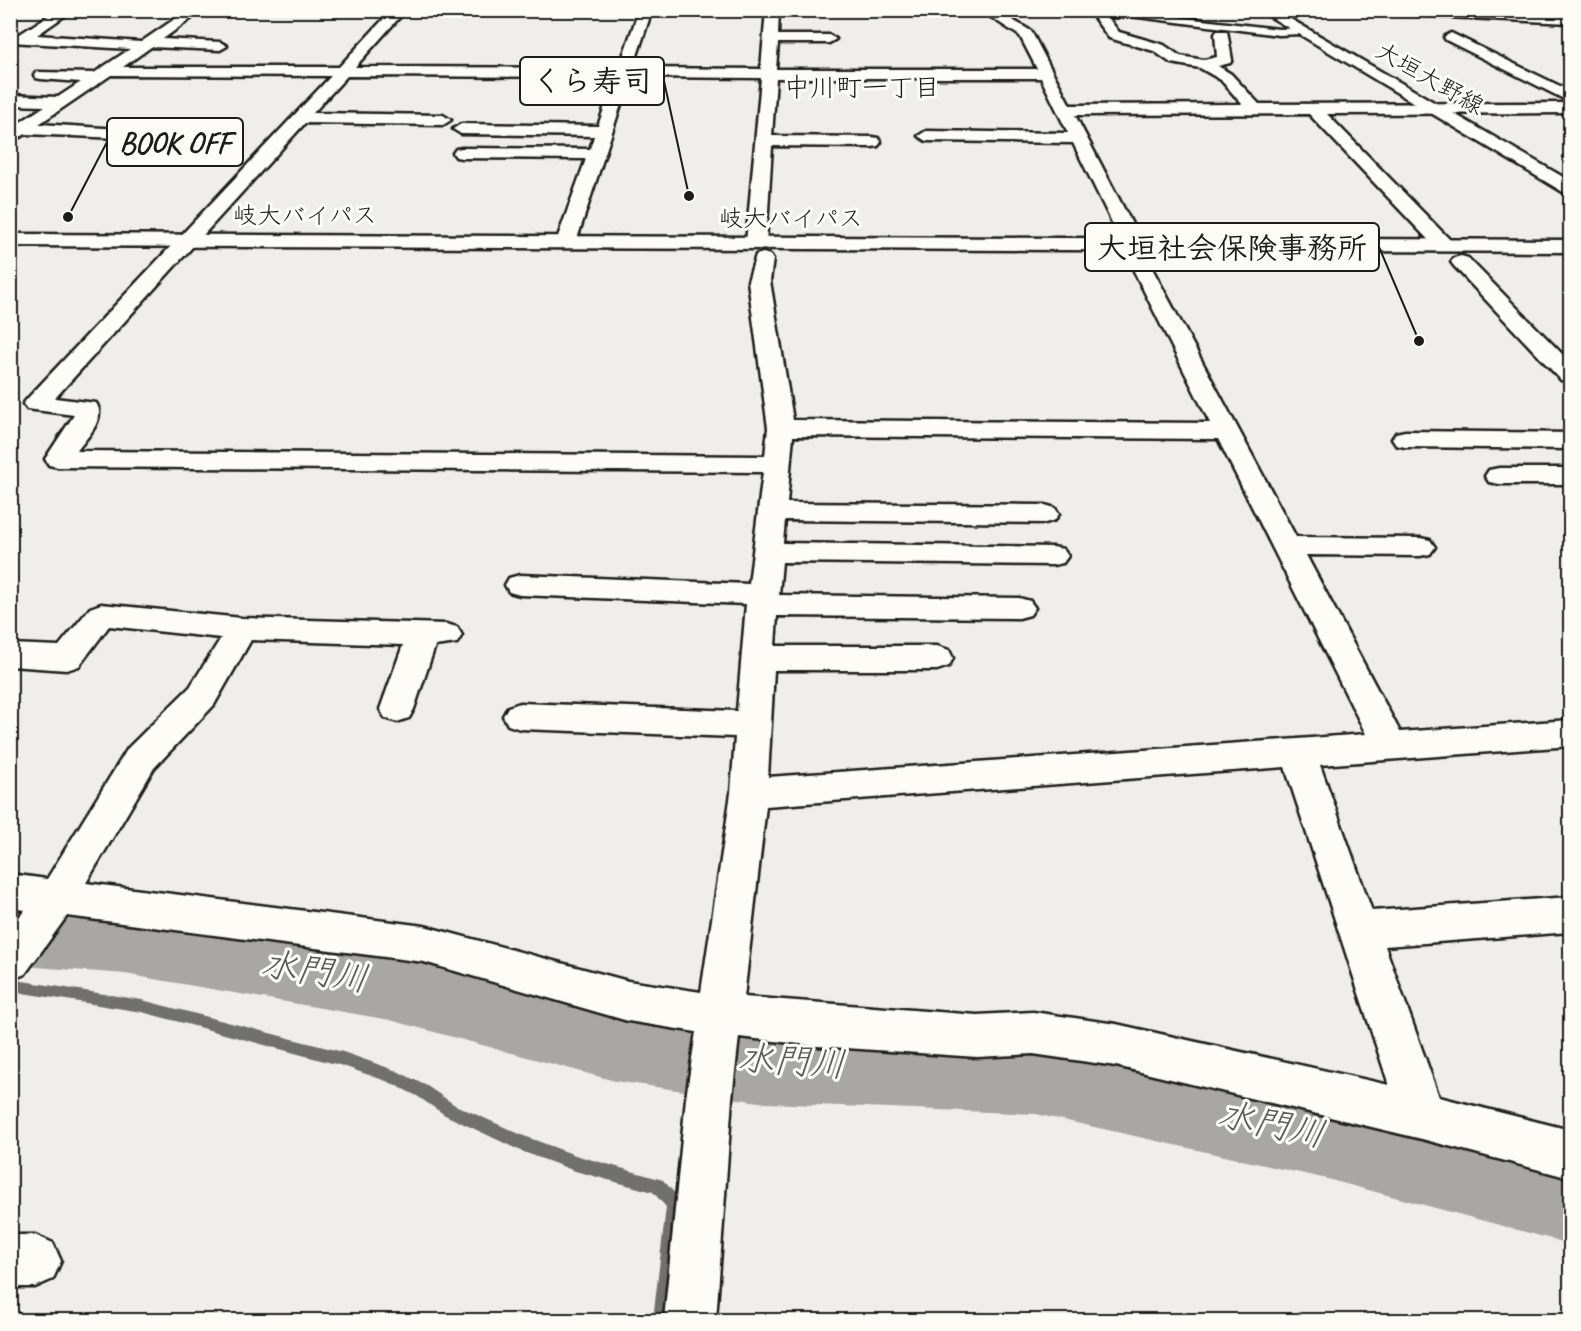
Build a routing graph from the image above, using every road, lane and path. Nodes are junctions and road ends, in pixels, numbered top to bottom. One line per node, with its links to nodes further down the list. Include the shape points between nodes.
1 (67, 10): 16 (main road)
2 (197, 10): 13 (main road)
3 (400, 10): 20 (main road)
4 (646, 10): 24 (main road)
5 (773, 10): 17 (main road)
6 (986, 10): 26 (main road, via 1026,34)
7 (1264, 10): 12 (main road, 大垣大野線)
8 (1386, 10): 10 (main road)
9 (1124, 12): 12 (lane, via 1268,31); 22 (main road, via 1099,15 1114,35 1159,48 1176,60)
10 (1498, 13): 11 (main road)
11 (1570, 19)
12 (1300, 31): 36 (main road, 大垣大野線)
13 (164, 33): 19 (main road); 19 (main road, via 226,41)
14 (1222, 34): 22 (main road, via 1225,60)
15 (1451, 37): 31 (main road)
16 (16, 38): 19 (main road)
17 (770, 39): 18 (main road); 25 (main road)
18 (829, 39)
19 (147, 44): 28 (main road)
20 (358, 56): 21 (main road); 29 (main road)
21 (382, 56)
22 (1204, 64): 39 (main road, via 1226,77)
23 (448, 73): 24 (main road); 29 (main road); 30 (main road, via 435,87)
24 (625, 73): 25 (main road); 46 (main road)
25 (767, 74): 26 (main road); 52 (main road)
26 (1046, 74): 37 (main road)
27 (41, 75): 28 (main road)
28 (102, 75): 29 (main road); 33 (main road)
29 (348, 80): 41 (main road, via 329,88)
30 (400, 87)
31 (1570, 97)
32 (98, 98): 33 (main road)
33 (65, 99): 34 (main road); 45 (main road)
34 (10, 100)
35 (1570, 108): 36 (main road)
36 (1435, 109): 40 (main road); 56 (main road, 大垣大野線)
37 (1066, 110): 38 (main road); 51 (main road)
38 (1211, 110): 39 (main road); 43 (main road)
39 (1255, 110): 40 (main road)
40 (1313, 110): 59 (main road)
41 (300, 118): 42 (main road); 49 (main road)
42 (443, 120)
43 (1224, 126)
44 (461, 129): 46 (main road)
45 (14, 131): 47 (main road)
46 (604, 131): 55 (main road)
47 (136, 135)
48 (926, 136): 51 (main road)
49 (283, 137): 50 (main road); 61 (main road)
50 (305, 137)
51 (1080, 138): 63 (main road)
52 (763, 141): 53 (main road); 62 (main road)
53 (872, 142)
54 (462, 153): 55 (main road)
55 (596, 154): 58 (main road)
56 (1570, 188)
57 (10, 240): 61 (main road, 岐大バイパス)
58 (566, 242): 61 (main road, 岐大バイパス); 62 (main road, 岐大バイパス)
59 (1445, 246): 60 (main road, 岐大バイパス); 63 (main road, 岐大バイパス)
60 (1570, 246)
61 (178, 249): 62 (main road, 岐大バイパス); 64 (main road, 岐大バイパス); 72 (main road, via 36,404 87,408 87,418 58,459)
62 (759, 251): 63 (main road, 岐大バイパス); 68 (main road, via 759,281)
63 (1136, 253): 65 (main road, 岐大バイパス); 69 (main road)
64 (10, 258)
65 (1461, 262): 66 (main road, 岐大バイパス); 67 (main road)
66 (1570, 263)
67 (1570, 375)
68 (781, 428): 69 (main road); 72 (main road)
69 (1227, 431): 77 (main road)
70 (1405, 439): 71 (main road)
71 (1570, 441)
72 (777, 464): 75 (main road)
73 (1499, 476): 74 (main road)
74 (1570, 476)
75 (772, 512): 76 (main road); 79 (main road)
76 (1045, 514)
77 (1286, 546): 78 (main road); 92 (main road)
78 (1420, 547)
79 (768, 552): 80 (main road); 82 (main road)
80 (1053, 556)
81 (520, 585): 82 (main road)
82 (763, 600): 83 (main road); 86 (main road)
83 (1019, 608)
84 (242, 629): 85 (main road, via 101,615 67,657); 88 (main road, via 435,634); 96 (main road, via 202,696 141,758)
85 (10, 655)
86 (759, 657): 87 (main road); 90 (main road)
87 (937, 658)
88 (397, 710)
89 (520, 716): 90 (main road)
90 (754, 725): 94 (main road)
91 (1570, 733): 92 (main road)
92 (1389, 746): 93 (main road)
93 (1298, 752): 94 (main road); 98 (main road)
94 (749, 793): 100 (main road)
95 (10, 891): 96 (main road)
96 (53, 903): 99 (main road); 100 (main road, via 424,944 628,1002)
97 (1570, 914): 98 (main road)
98 (1359, 930): 101 (main road)
99 (10, 961)
100 (719, 1021): 101 (main road, via 977,1036 1033,1033 1116,1045); 103 (main road)
101 (1422, 1116): 102 (main road)
102 (1570, 1154)
103 (690, 1320)

